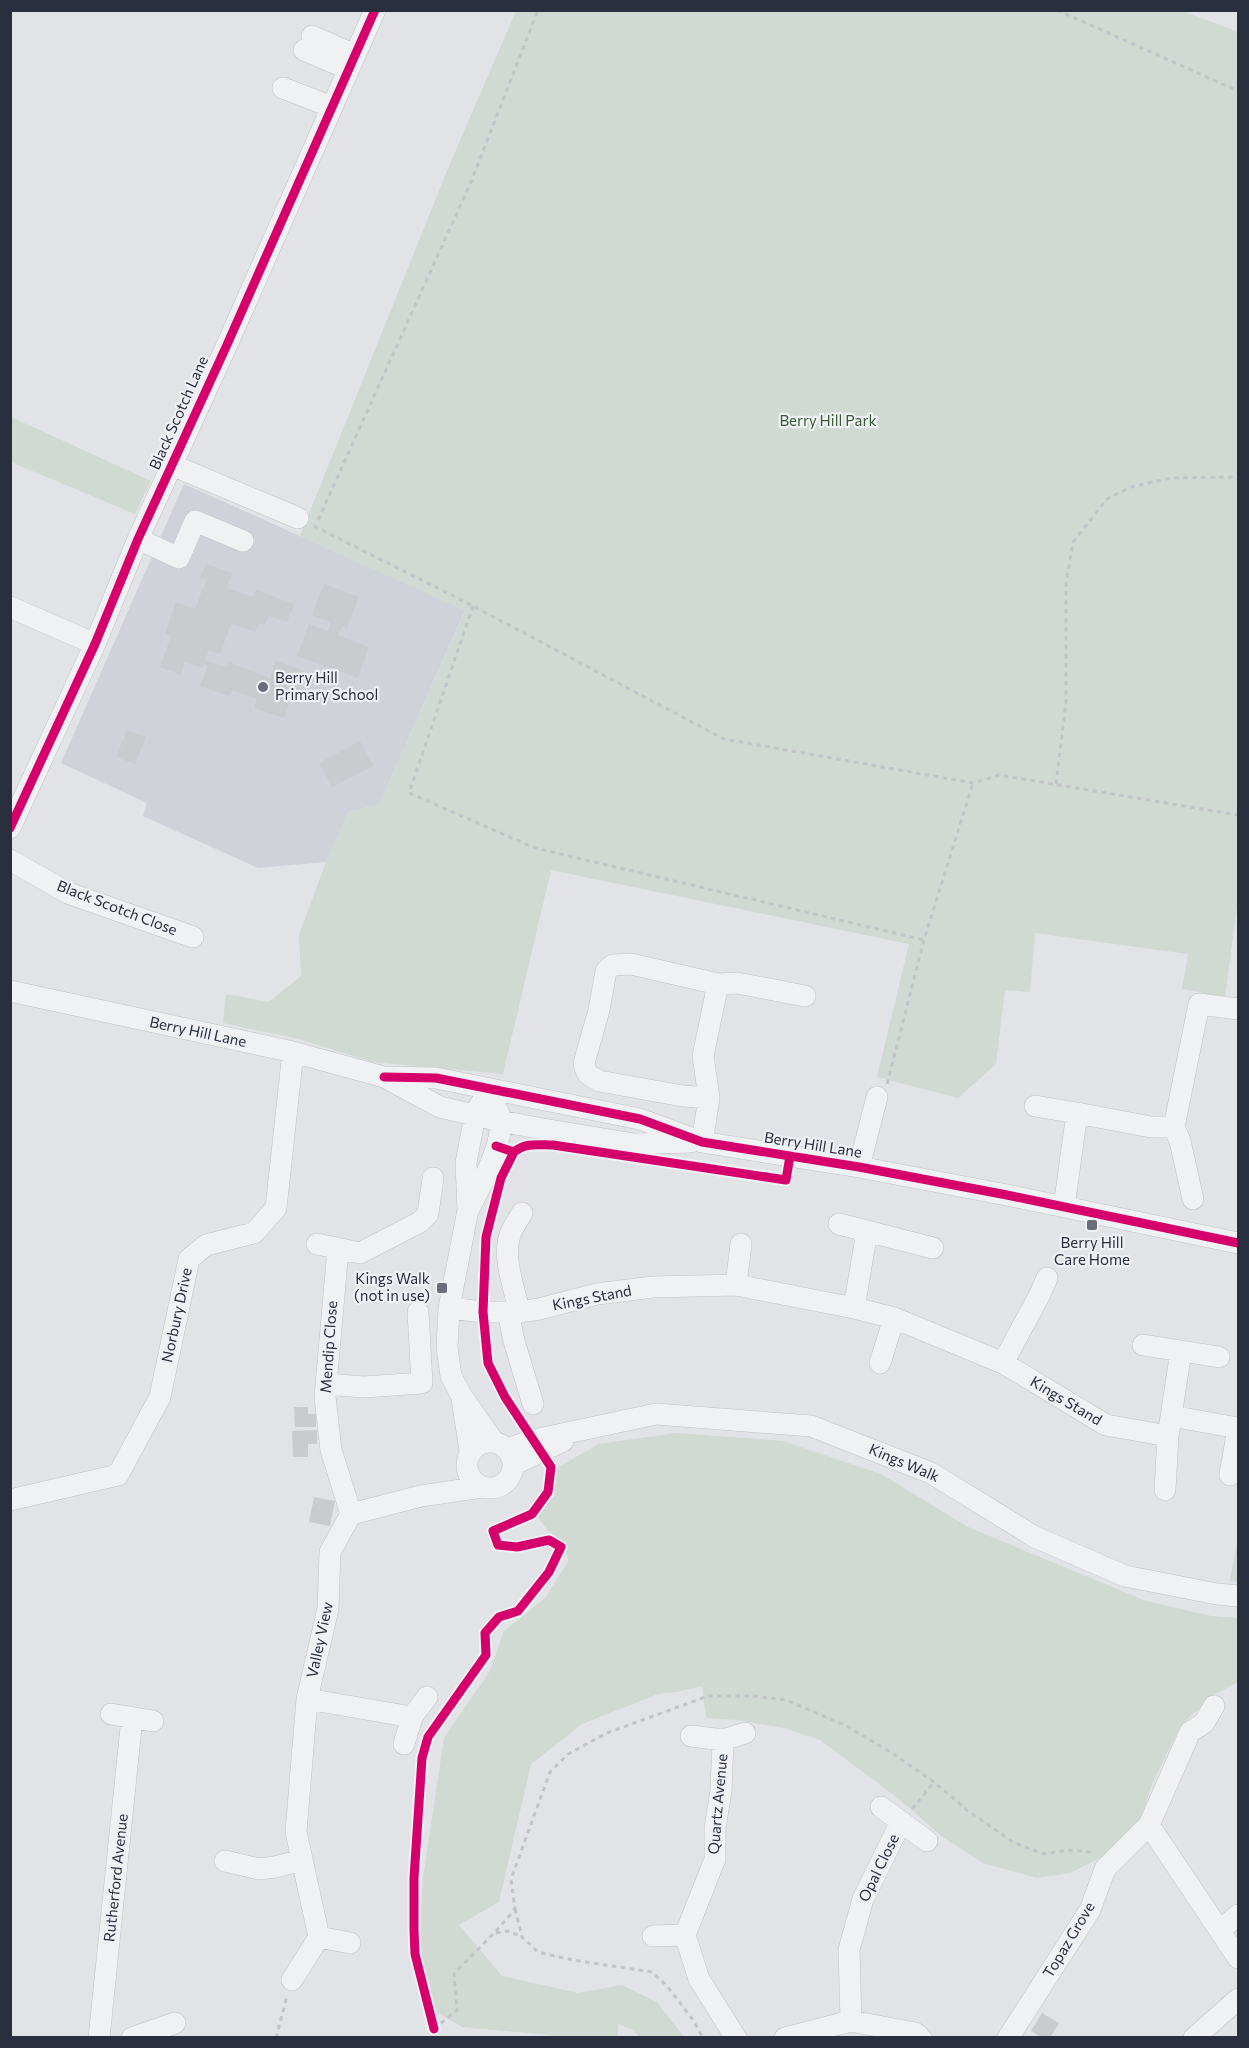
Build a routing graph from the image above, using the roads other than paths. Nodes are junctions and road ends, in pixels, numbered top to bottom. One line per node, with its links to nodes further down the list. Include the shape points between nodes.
1 (375, 10): 3 (street, Black Scotch Lane)
2 (308, 43): 3 (street)
3 (352, 62): 5 (street, Black Scotch Lane)
4 (283, 88): 5 (street)
5 (332, 107): 6 (street, Black Scotch Lane)
6 (172, 465): 7 (street); 8 (street, Black Scotch Lane)
7 (306, 523)
8 (138, 539): 9 (street, via 179,558 195,521); 11 (street, Black Scotch Lane)
9 (243, 541)
10 (10, 607): 11 (street)
11 (95, 644): 12 (street, Black Scotch Lane)
12 (10, 828)
13 (10, 860): 14 (street, Black Scotch Close, via 68,892)
14 (193, 937)
15 (718, 984): 17 (street, via 737,983); 21 (street, via 703,1056); 21 (street, via 631,964 613,965 606,971 584,1063 585,1071 599,1081)
16 (10, 991): 19 (street, Berry Hill Lane)
17 (805, 996)
18 (1239, 1009): 26 (street, via 1198,1004)
19 (293, 1052): 22 (street, Berry Hill Lane); 64 (street, Norbury Drive, via 276,1208 254,1233 206,1245 189,1259 160,1397 118,1475)
20 (882, 1093): 28 (street)
21 (708, 1098): 27 (street)
22 (484, 1102): 25 (street, Berry Hill Lane); 27 (street, Berry Hill Lane, via 640,1119); 32 (street, via 466,1163)
23 (1035, 1106): 24 (street)
24 (1077, 1113): 26 (street, via 1151,1127); 31 (street)
25 (500, 1121): 27 (street, Berry Hill Lane, via 634,1144); 32 (street, via 491,1168)
26 (1174, 1127): 30 (street)
27 (702, 1142): 28 (street, Berry Hill Lane)
28 (859, 1167): 31 (street, Berry Hill Lane)
29 (433, 1178): 40 (street, via 428,1214 420,1222 360,1253)
30 (1192, 1199)
31 (1064, 1207): 38 (street, Berry Hill Lane)
32 (468, 1210): 43 (street)
33 (522, 1214): 46 (street, via 510,1234 507,1260 514,1286)
34 (839, 1224): 35 (street)
35 (867, 1231): 39 (street); 44 (street)
36 (317, 1244): 40 (street)
37 (741, 1244): 42 (street)
38 (1239, 1244)
39 (933, 1248)
40 (338, 1249): 53 (street, Mendip Close)
41 (1047, 1278): 52 (street)
42 (736, 1285): 44 (street, Kings Stand); 46 (street, Kings Stand, via 642,1288)
43 (450, 1308): 46 (street, Kings Stand); 54 (street, via 447,1347 451,1376)
44 (854, 1308): 47 (street, Kings Stand)
45 (418, 1312): 53 (street, via 422,1383 364,1387)
46 (514, 1312): 55 (street, via 514,1341)
47 (894, 1318): 51 (street); 52 (street, Kings Stand)
48 (1143, 1345): 49 (street)
49 (1181, 1351): 50 (street); 56 (street)
50 (1219, 1357)
51 (880, 1363)
52 (1003, 1363): 56 (street, Kings Stand, via 1106,1425)
53 (326, 1384): 65 (street, Mendip Close, via 331,1450)
54 (461, 1395): 58 (street); 59 (street)
55 (533, 1404)
56 (1169, 1426): 57 (street, Kings Stand); 62 (street)
57 (1239, 1429): 60 (street)
58 (505, 1452): 59 (street, via 478,1444); 61 (street, via 512,1472 507,1481 497,1488); 66 (street, Kings Walk, via 534,1440 656,1414 811,1426 932,1473 1035,1537 1125,1576)
59 (468, 1460): 61 (street, via 469,1477); 63 (street)
60 (1230, 1475)
61 (482, 1487): 63 (street)
62 (1165, 1490)
63 (421, 1496): 65 (street)
64 (10, 1500)
65 (351, 1514): 68 (street, Valley View, via 330,1552 328,1609)
66 (1239, 1596)
67 (427, 1697): 70 (street)
68 (307, 1699): 70 (street, Valley View); 80 (street, Valley View, via 296,1832)
69 (111, 1714): 94 (street, Rutherford Avenue, via 143,1719)
70 (412, 1717): 75 (street)
71 (1210, 1723): 78 (street, Topaz Grove, via 1190,1732)
72 (745, 1733): 74 (street, Quartz Avenue)
73 (691, 1736): 74 (street, Quartz Avenue)
74 (723, 1740): 84 (street, Quartz Avenue, via 715,1859)
75 (404, 1744)
76 (881, 1807): 77 (street, Opal Close)
77 (902, 1822): 79 (street, Opal Close); 91 (street, Opal Close, via 862,1899 849,1950)
78 (1149, 1825): 83 (street); 99 (street, Topaz Grove, via 1105,1869 1090,1910)
79 (927, 1841)
80 (302, 1860): 81 (street, via 259,1869); 85 (street, Valley View)
81 (225, 1861)
82 (1239, 1915): 83 (street)
83 (1220, 1930): 88 (street)
84 (685, 1935): 86 (street); 96 (street, via 699,1979)
85 (319, 1936): 87 (street); 89 (street)
86 (653, 1936)
87 (350, 1943)
88 (1239, 1958)
89 (292, 1980)
90 (1239, 1999): 93 (street)
91 (851, 2021): 97 (street); 98 (street)
92 (175, 2023): 95 (street)
93 (1203, 2035)
94 (99, 2037)
95 (132, 2037)
96 (736, 2037)
97 (785, 2037)
98 (921, 2037)
99 (1008, 2037)

